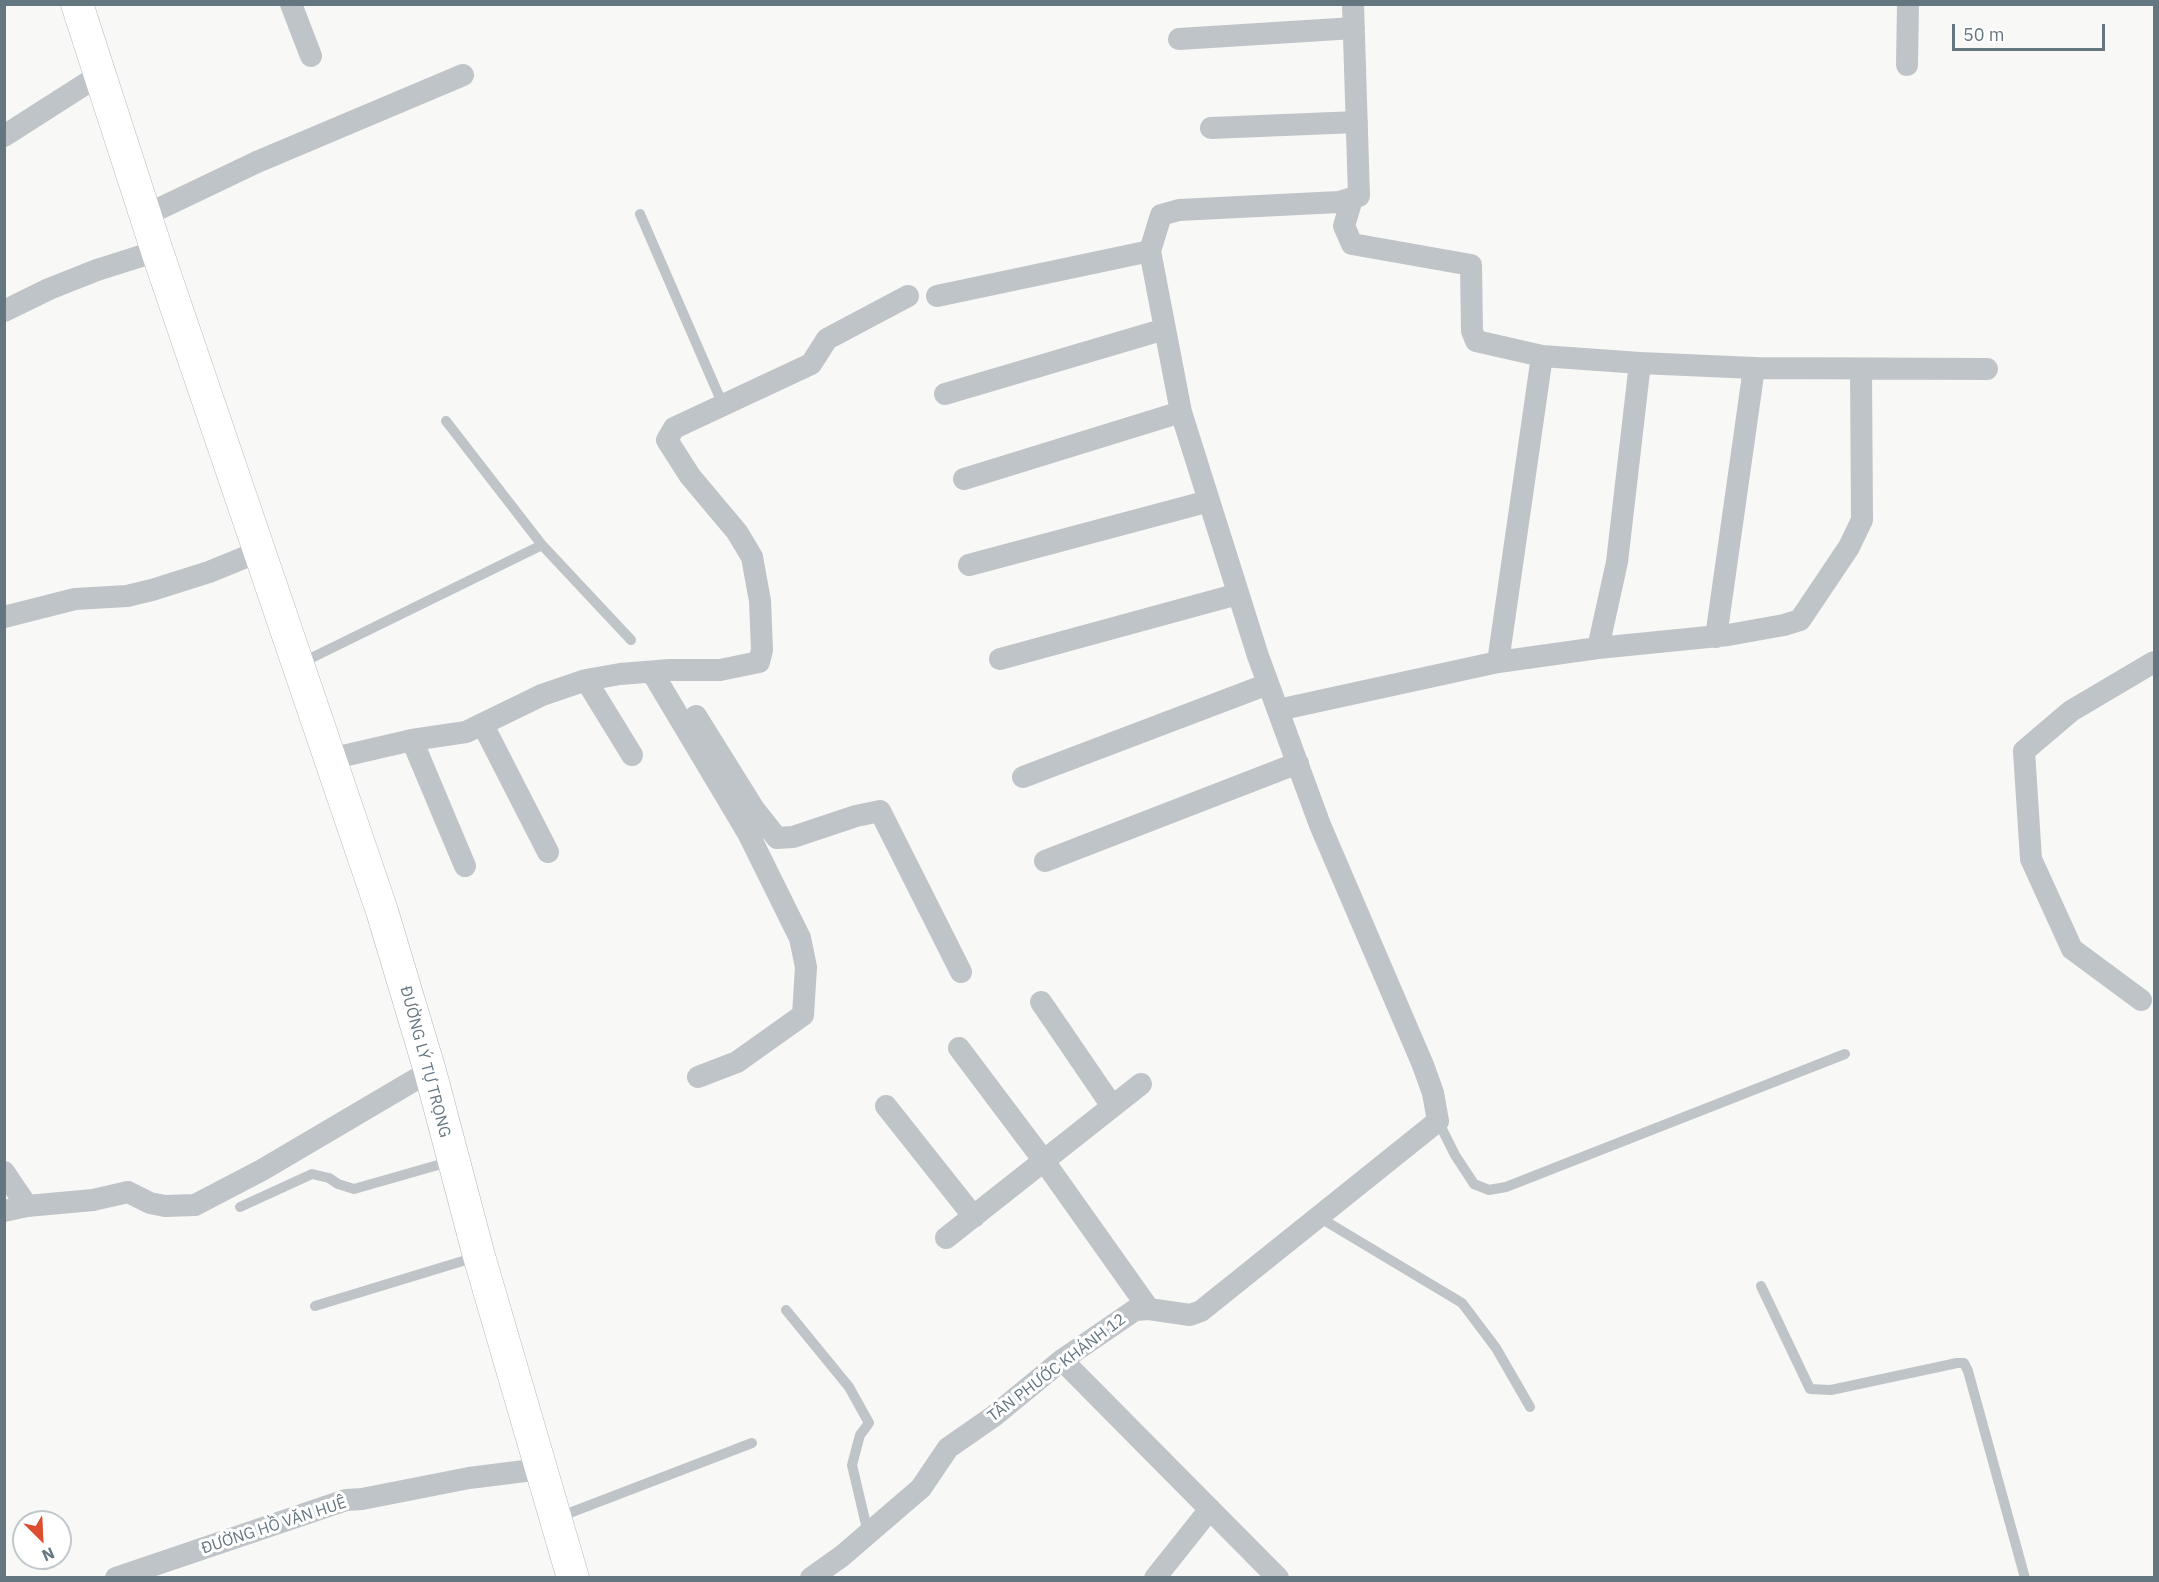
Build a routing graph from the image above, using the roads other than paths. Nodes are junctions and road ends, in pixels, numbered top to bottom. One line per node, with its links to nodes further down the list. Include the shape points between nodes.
1 (77, 4): 9 (main road, ĐƯỜNG LÝ TỰ TRỌNG)
2 (291, 4): 7 (street)
3 (1353, 4): 5 (street)
4 (1908, 4): 8 (street)
5 (1354, 28): 6 (street); 11 (street)
6 (1179, 39)
7 (311, 56)
8 (1907, 65)
9 (101, 74): 13 (street); 16 (main road, ĐƯỜNG LÝ TỰ TRỌNG)
10 (463, 75): 16 (street, via 257,162)
11 (1357, 122): 12 (street); 14 (street, via 1360,187 1359,196)
12 (1211, 128)
13 (4, 136)
14 (1352, 199): 18 (street, via 1179,210 1161,215); 23 (street, via 1344,226 1352,244 1471,265 1472,332 1476,340)
15 (640, 214): 29 (lane)
16 (146, 215): 17 (main road, ĐƯỜNG LÝ TỰ TRỌNG)
17 (157, 251): 21 (street, via 58,285); 35 (main road, ĐƯỜNG LÝ TỰ TRỌNG)
18 (1150, 251): 20 (street); 22 (street)
19 (908, 296): 29 (street, via 827,339 811,364)
20 (937, 296)
21 (4, 311)
22 (1165, 329): 28 (street); 30 (street)
23 (1542, 356): 24 (street); 43 (street)
24 (1640, 363): 25 (street); 41 (street, via 1617,562)
25 (1754, 369): 27 (street); 39 (street)
26 (1987, 369): 27 (street)
27 (1861, 370): 39 (street, via 1862,520 1849,547 1800,620)
28 (945, 394)
29 (723, 405): 46 (street, via 674,428 667,440 690,476 737,532 752,558 762,651 759,662 720,670)
30 (1181, 412): 32 (street); 33 (street)
31 (446, 421): 34 (lane)
32 (964, 479)
33 (1209, 501): 36 (street); 37 (street)
34 (542, 545): 40 (lane); 45 (lane)
35 (258, 552): 38 (street, via 152,590 127,596 75,599); 45 (main road, ĐƯỜNG LÝ TỰ TRỌNG)
36 (969, 565)
37 (1238, 594): 42 (street); 48 (street)
38 (4, 617)
39 (1716, 637): 41 (street)
40 (631, 640)
41 (1598, 648): 43 (street)
42 (1000, 660)
43 (1498, 662): 49 (street)
44 (2154, 662): 60 (street, via 2072,711 2024,751 2031,859 2072,949)
45 (299, 664): 53 (main road, ĐƯỜNG LÝ TỰ TRỌNG)
46 (661, 671): 47 (street); 59 (street, via 777,838 793,837 880,811); 65 (street, via 800,938 806,967 803,1015 737,1062)
47 (586, 680): 50 (street, via 542,695); 52 (street)
48 (1268, 684): 49 (street); 55 (street)
49 (1278, 711): 54 (street)
50 (483, 725): 51 (street, via 466,732); 56 (street)
51 (412, 740): 53 (street); 58 (street)
52 (632, 755)
53 (330, 759): 64 (main road, ĐƯỜNG LÝ TỰ TRỌNG, via 382,911)
54 (1298, 763): 57 (street); 69 (street, via 1320,825 1423,1065)
55 (1023, 777)
56 (548, 852)
57 (1045, 861)
58 (465, 866)
59 (961, 972)
60 (2141, 1000)
61 (1041, 1002): 68 (street)
62 (959, 1048): 71 (street)
63 (1845, 1054): 69 (lane, via 1506,1187 1489,1190 1474,1184)
64 (430, 1071): 70 (main road, ĐƯỜNG LÝ TỰ TRỌNG); 73 (street, via 195,1205 165,1206 128,1192 93,1200)
65 (698, 1077)
66 (1141, 1083): 68 (street)
67 (886, 1106): 77 (street)
68 (1112, 1106): 71 (street)
69 (1438, 1121): 76 (street)
70 (452, 1161): 74 (lane, via 354,1189 312,1174); 79 (main road, ĐƯỜNG LÝ TỰ TRỌNG)
71 (1044, 1161): 77 (street); 82 (street)
72 (4, 1172): 73 (street)
73 (27, 1206): 75 (street)
74 (240, 1207)
75 (4, 1211)
76 (1317, 1216): 82 (street, via 1201,1311 1190,1315); 85 (lane, via 1462,1303 1496,1348)
77 (974, 1217): 78 (street)
78 (946, 1238)
79 (479, 1256): 81 (lane); 87 (main road, ĐƯỜNG LÝ TỰ TRỌNG)
80 (1761, 1286): 96 (lane, via 1810,1389 1831,1390 1964,1363)
81 (315, 1306)
82 (1149, 1309): 84 (street, TÂN PHƯỚC KHÁNH 12, via 1135,1310)
83 (786, 1310): 90 (lane, via 849,1387 869,1423 860,1435 852,1465)
84 (1062, 1360): 88 (street); 90 (street, TÂN PHƯỚC KHÁNH 12, via 948,1448 921,1488)
85 (1530, 1407)
86 (752, 1443): 89 (lane)
87 (541, 1469): 89 (main road, ĐƯỜNG LÝ TỰ TRỌNG); 91 (street, ĐƯỜNG HỒ VĂN HUÊ, via 346,1500)
88 (1210, 1509): 94 (street); 95 (street)
89 (557, 1518): 92 (main road, ĐƯỜNG LÝ TỰ TRỌNG)
90 (868, 1533): 93 (street, TÂN PHƯỚC KHÁNH 12)
91 (116, 1578)
92 (573, 1578)
93 (811, 1578)
94 (1155, 1578)
95 (1278, 1578)
96 (2025, 1578)

